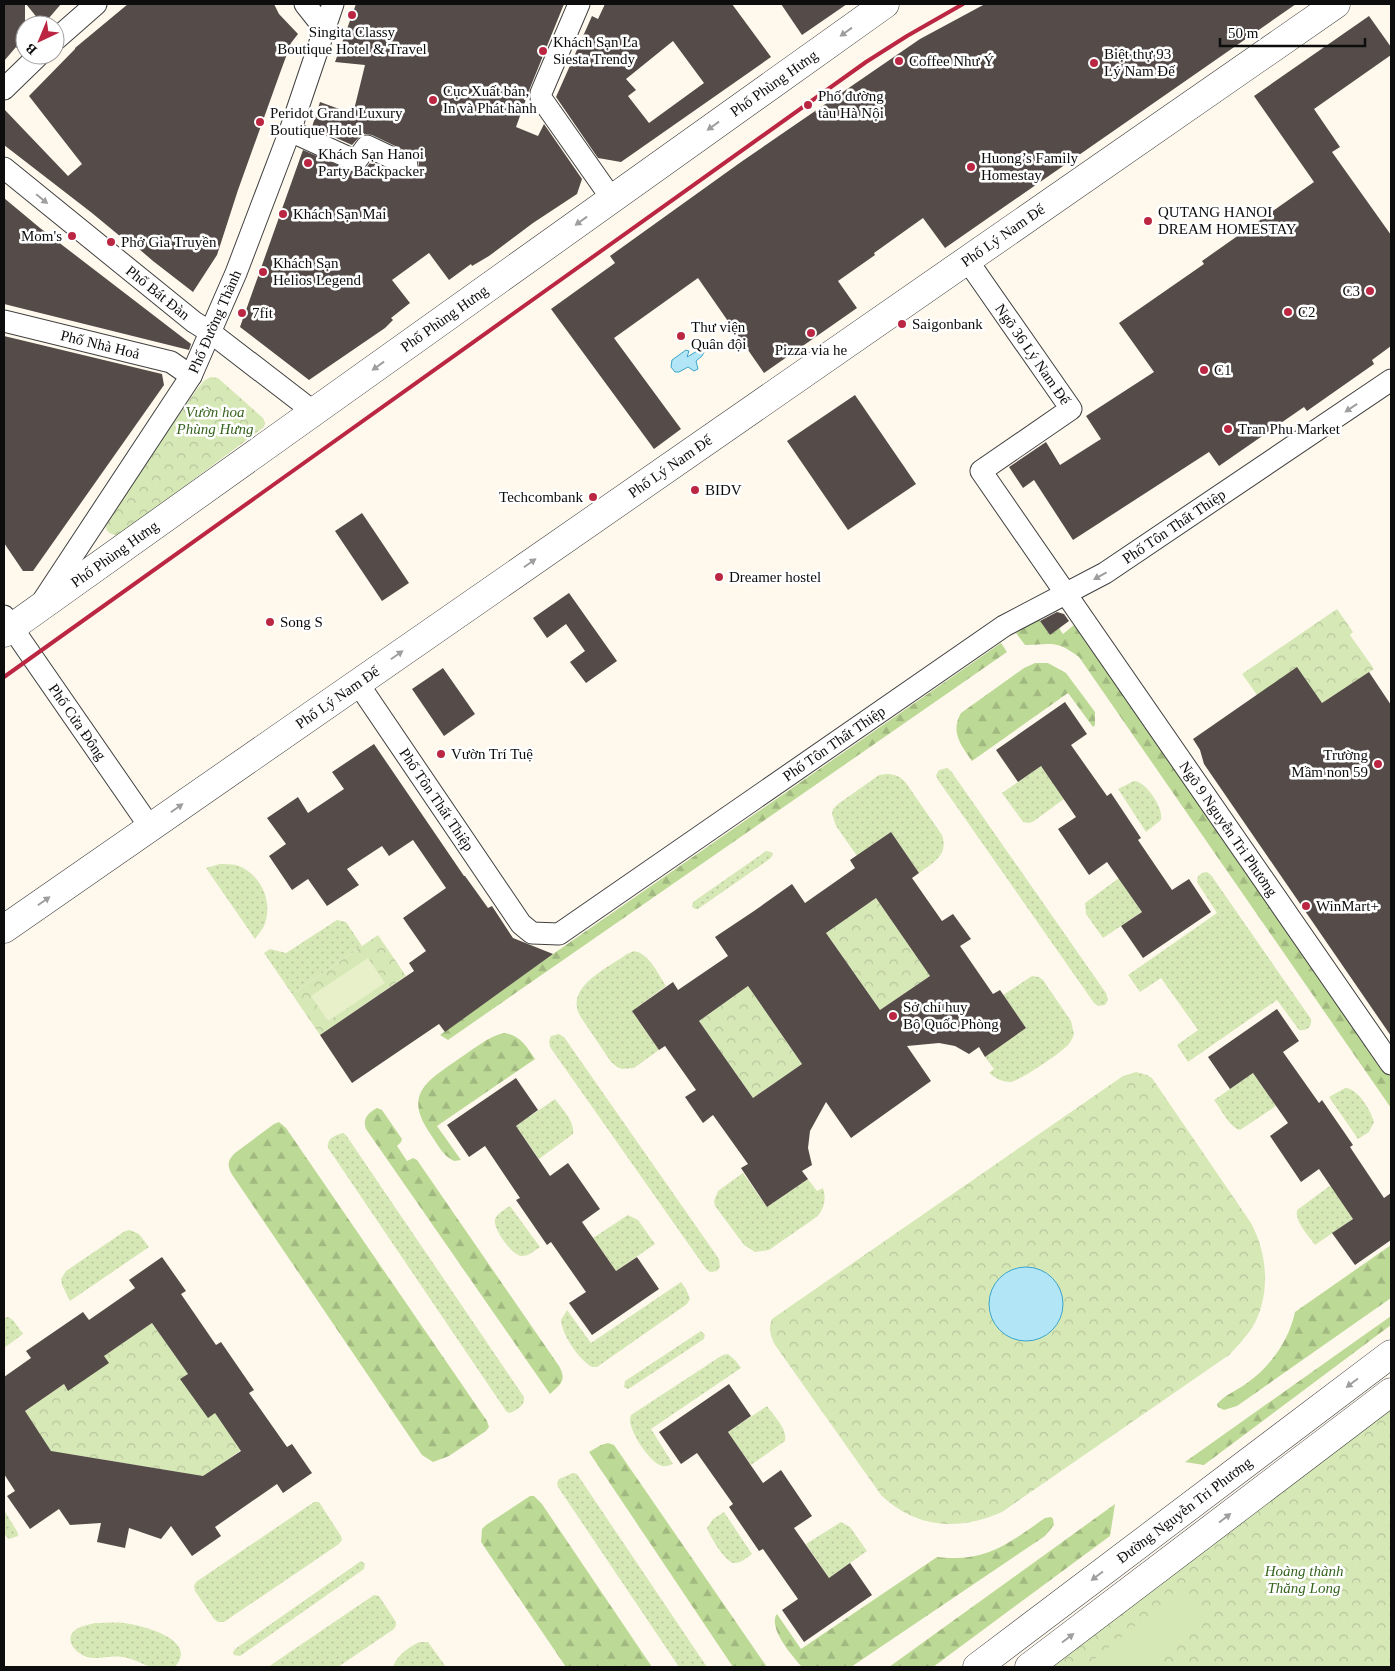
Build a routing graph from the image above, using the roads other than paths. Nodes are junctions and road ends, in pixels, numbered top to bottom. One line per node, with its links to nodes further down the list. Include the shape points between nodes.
1 (96, 4): 8 (street)
2 (305, 4): 7 (street)
3 (333, 4): 7 (street, Phố Đường Thành)
4 (579, 4): 14 (street, via 541,98)
5 (885, 4): 14 (street, Phố Phùng Hưng, one-way to 14)
6 (1336, 4): 15 (street, Phố Lý Nam Đế)
7 (324, 28): 11 (street, Phố Đường Thành)
8 (65, 31)
9 (29, 65): 10 (street)
10 (4, 89)
11 (290, 131): 12 (street, via 356,161 367,146); 17 (street, Phố Đường Thành)
12 (407, 165)
13 (4, 168): 17 (street, Phố Bát Đàn, one-way to 17)
14 (612, 198): 20 (street, Phố Phùng Hưng, one-way to 20)
15 (967, 260): 21 (street, Ngõ 36 Lý Nam Đế, via 1071,409); 25 (street, Phố Lý Nam Đế, one-way to 15)
16 (4, 321): 18 (street, Phố Nhà Hoả, via 171,362)
17 (210, 332): 18 (street, Phố Đường Thành); 20 (street, Phố Bát Đàn)
18 (191, 376): 23 (street, Phố Đường Thành)
19 (1391, 380): 22 (street, Phố Tôn Thất Thiệp, one-way to 22, via 1105,574)
20 (314, 412): 23 (street, Phố Phùng Hưng)
21 (981, 471): 22 (street, Ngõ 9 Nguyễn Tri Phương)
22 (1067, 594): 25 (street, Phố Tôn Thất Thiệp, via 1004,626 559,934 532,933 521,924); 28 (street, Ngõ 9 Nguyễn Tri Phương)
23 (36, 610): 24 (street, Phố Phùng Hưng)
24 (6, 625): 26 (street, Phố Cửa Đông)
25 (357, 682): 26 (street, Phố Lý Nam Đế, one-way to 25)
26 (150, 827): 27 (street, Phố Lý Nam Đế, one-way to 26)
27 (4, 929)
28 (1391, 1064)
29 (1391, 1354): 31 (street, Đường Nguyễn Tri Phương, one-way to 31)
30 (1391, 1392): 32 (street, Đường Nguyễn Tri Phương, one-way to 30)
31 (1176, 1517): 32 (street); 33 (street, Đường Nguyễn Tri Phương, one-way to 33)
32 (1194, 1542): 34 (street, Đường Nguyễn Tri Phương, one-way to 32)
33 (977, 1667)
34 (1029, 1667)

